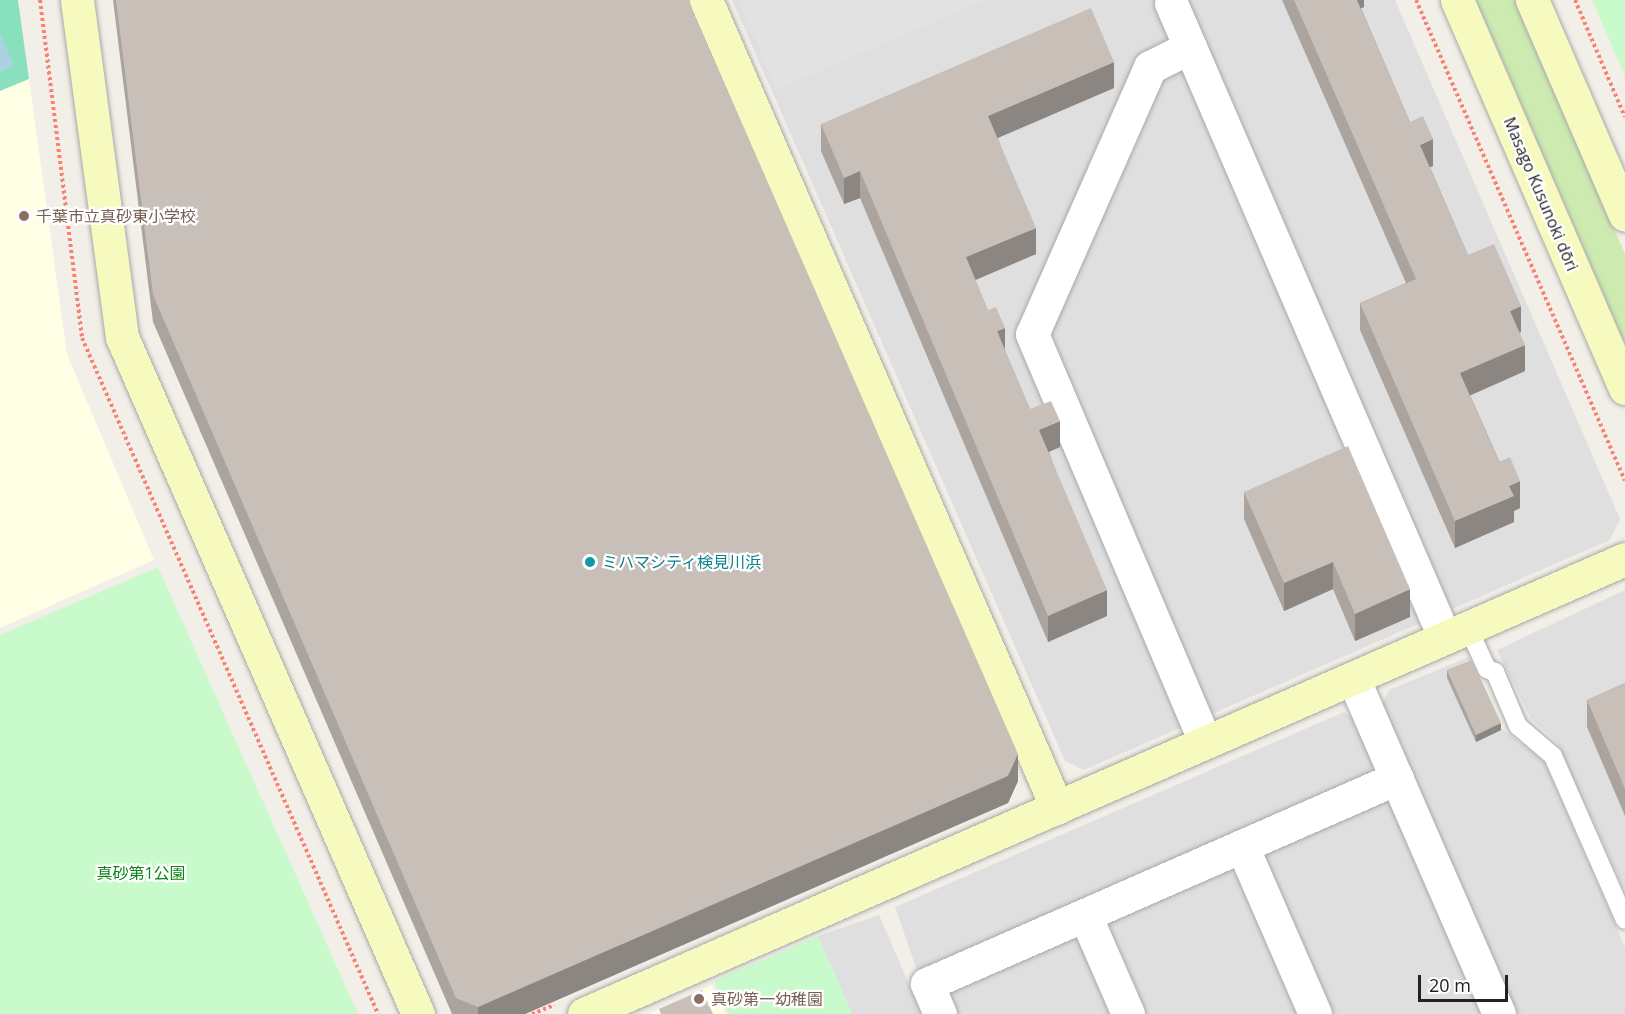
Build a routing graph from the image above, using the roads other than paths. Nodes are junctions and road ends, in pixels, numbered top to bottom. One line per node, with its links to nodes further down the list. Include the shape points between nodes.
1 (77, 0): 19 (street, via 122,337)
2 (706, 0): 15 (street)
3 (1457, 0): 8 (street, Masago Kusunoki dōri)
4 (1532, 0): 7 (street)
5 (1171, 3): 6 (street)
6 (1190, 46): 10 (street); 13 (street, via 1150,68 1032,334)
7 (1625, 214)
8 (1625, 388)
9 (1625, 559): 11 (street)
10 (1437, 620)
11 (1468, 628): 12 (street); 18 (lane, via 1487,669 1496,672 1518,726 1553,756)
12 (1353, 678): 14 (street); 15 (street)
13 (1198, 724)
14 (1397, 778): 16 (street); 24 (street)
15 (1057, 808): 20 (street)
16 (1242, 846): 17 (street); 23 (street)
17 (1085, 915): 21 (street, via 927,984); 22 (street)
18 (1625, 920)
19 (418, 1014)
20 (584, 1014)
21 (940, 1014)
22 (1128, 1014)
23 (1315, 1014)
24 (1499, 1014)

